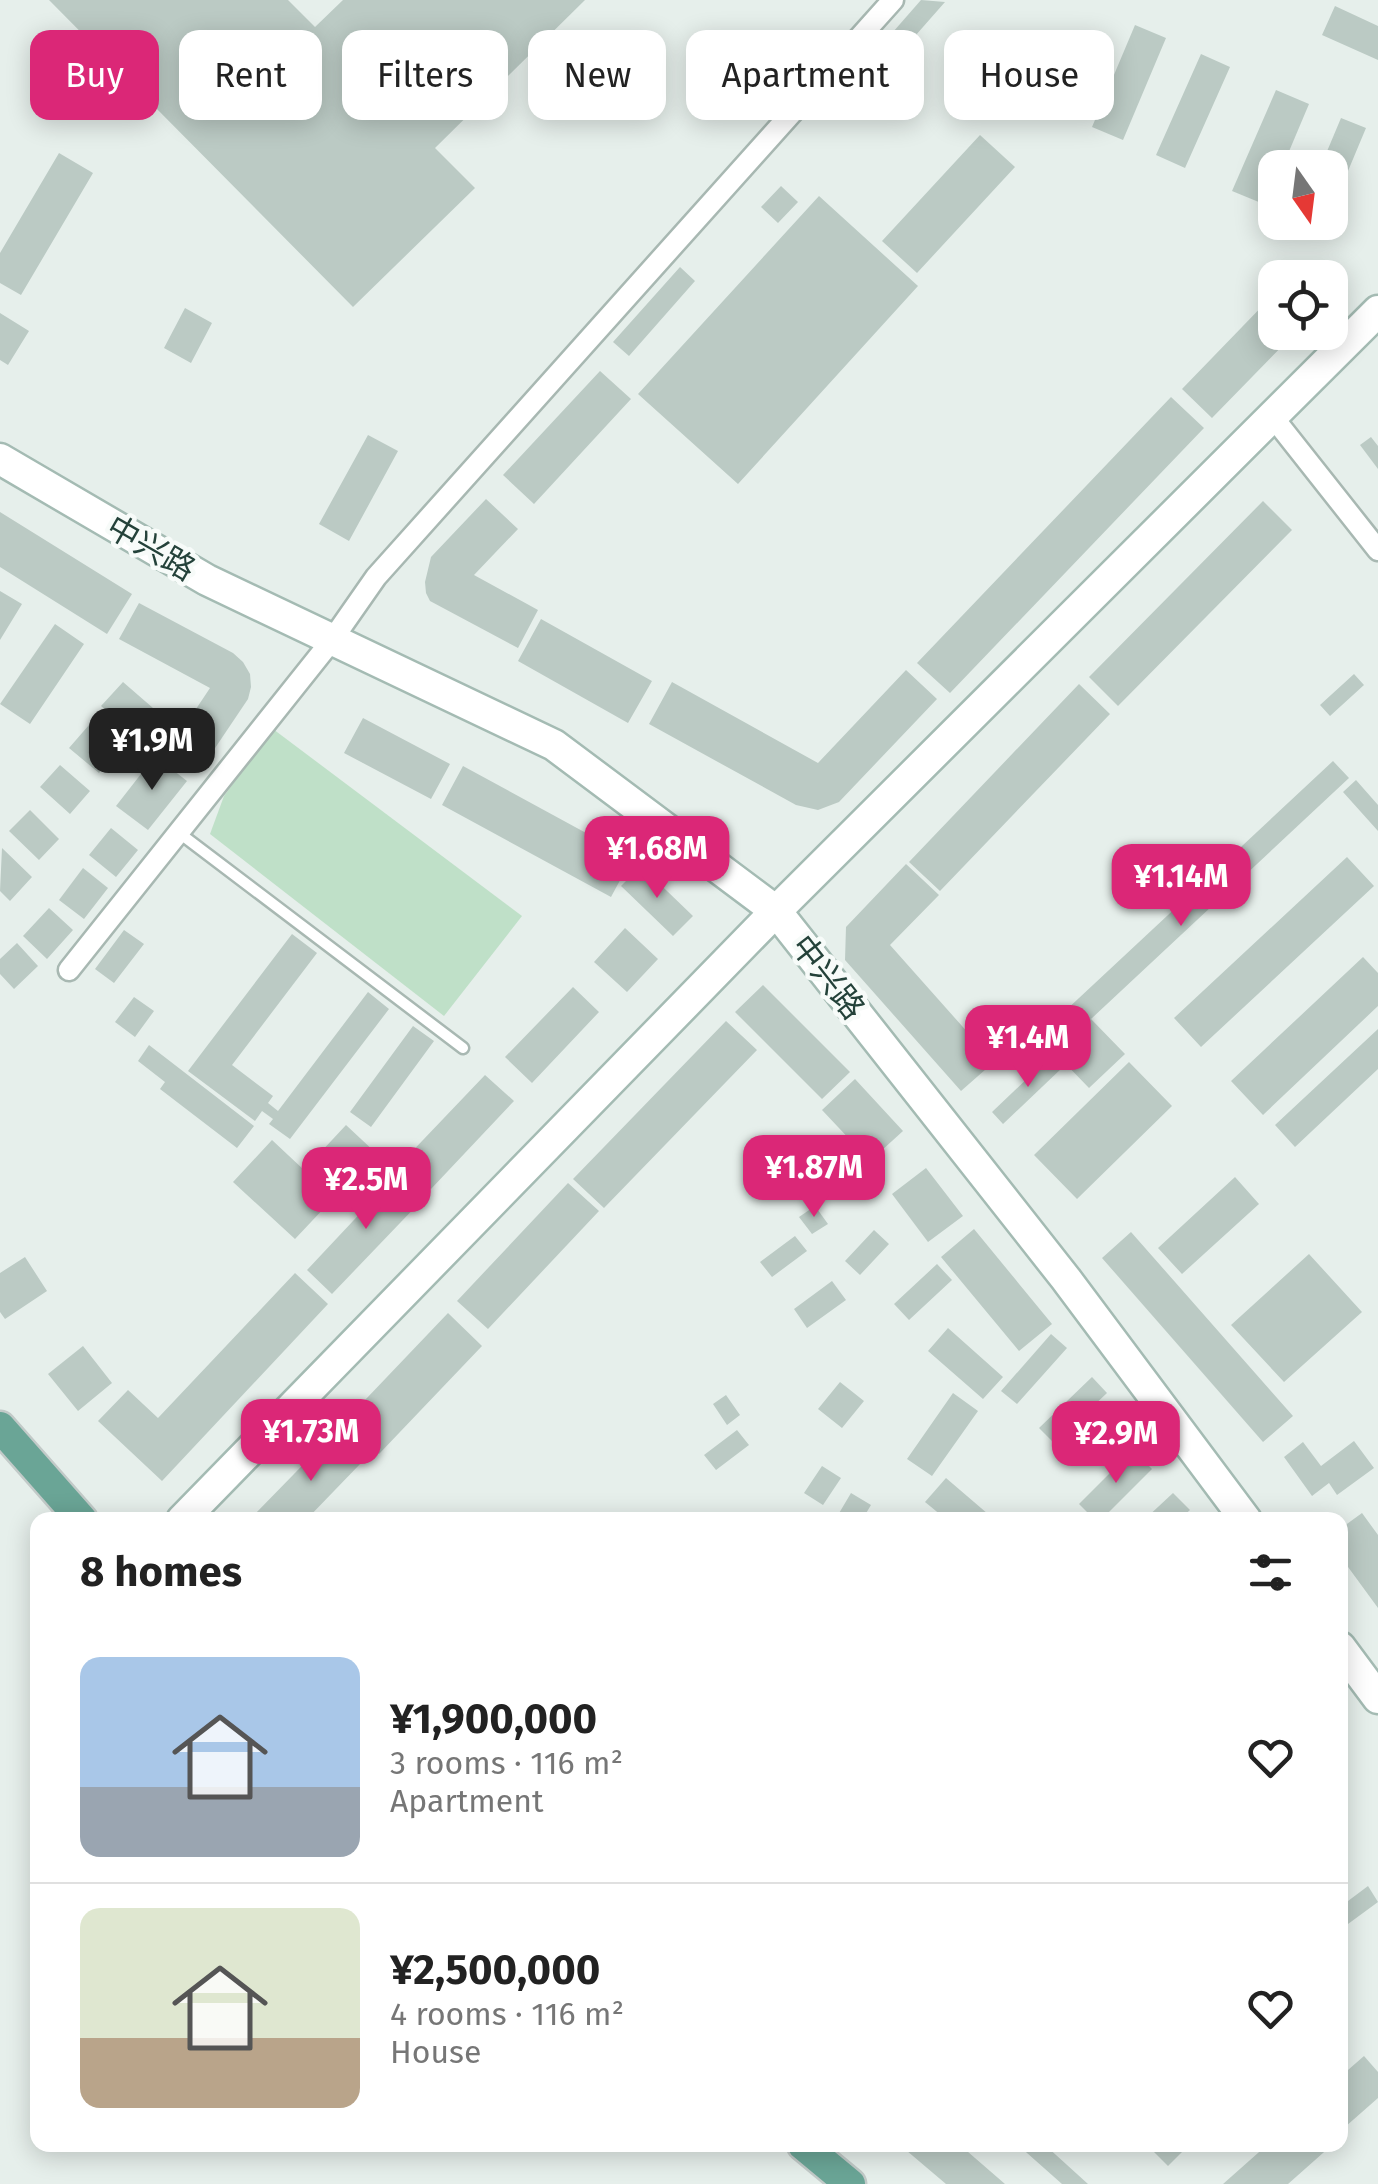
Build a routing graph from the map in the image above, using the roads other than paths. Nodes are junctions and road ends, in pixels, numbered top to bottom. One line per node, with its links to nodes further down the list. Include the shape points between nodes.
1 (893, 0): 6 (street, via 376,576)
2 (1378, 311): 3 (main road)
3 (1272, 416): 5 (street); 8 (main road)
4 (0, 459): 6 (main road, 中兴路, via 207,580)
5 (1378, 550)
6 (332, 640): 7 (street); 8 (main road, 中兴路, via 554,745)
7 (178, 832): 9 (street); 10 (lane)
8 (776, 911): 13 (main road); 14 (main road, 中兴路, via 1066,1278)
9 (69, 970)
10 (463, 1048)
11 (0, 1427): 12 (main road)
12 (75, 1512)
13 (190, 1512)
14 (1240, 1512)
15 (1348, 1658): 16 (main road)
16 (1378, 1698)
17 (822, 2152): 18 (main road)
18 (850, 2184)

